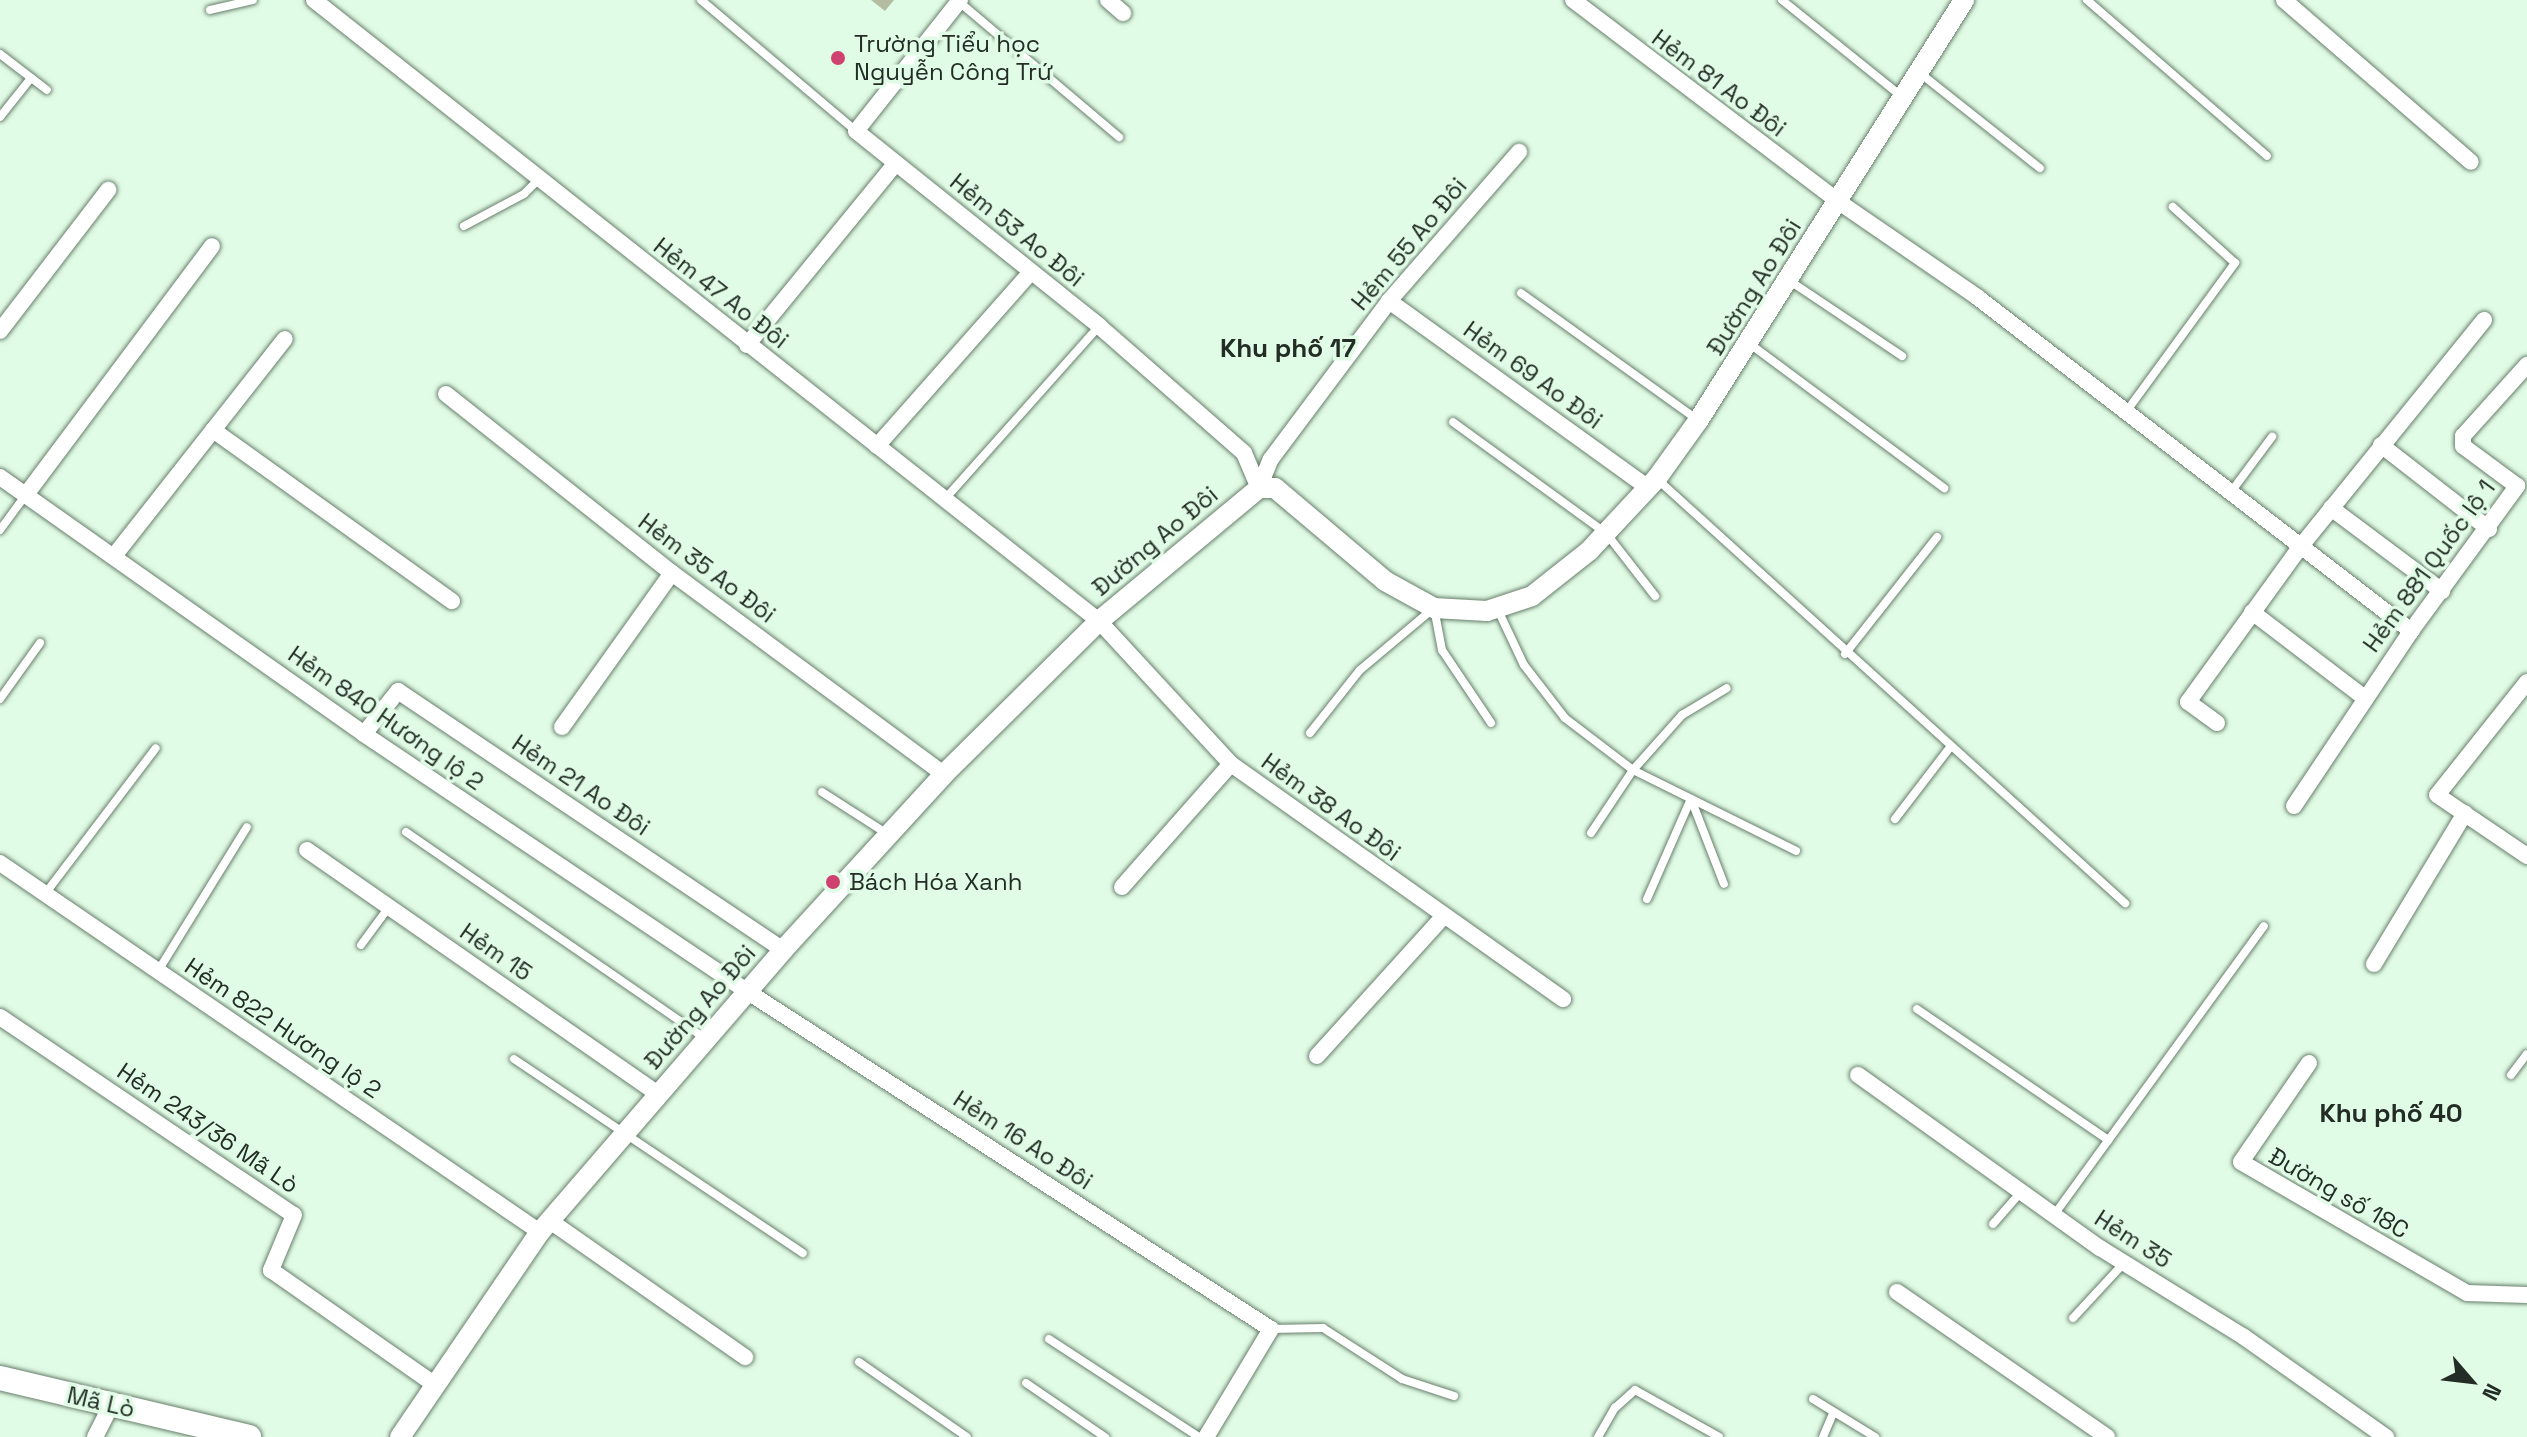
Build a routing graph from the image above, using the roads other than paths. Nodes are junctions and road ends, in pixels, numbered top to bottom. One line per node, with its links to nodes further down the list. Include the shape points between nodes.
1 (253, 0): 11 (lane)
2 (314, 0): 26 (street, Hẻm 47 Ao Đôi)
3 (701, 0): 19 (lane)
4 (1108, 0): 12 (street)
5 (1573, 0): 28 (street, Hẻm 81 Ao Đôi)
6 (1782, 0): 17 (lane)
7 (1964, 0): 14 (street, Đường Ao Đôi)
8 (2087, 0): 22 (lane)
9 (2284, 0): 23 (street)
10 (959, 1): 19 (street); 20 (lane)
11 (210, 10)
12 (1123, 13)
13 (0, 54): 15 (lane)
14 (1919, 72): 17 (street, Đường Ao Đôi); 25 (lane)
15 (31, 78): 16 (lane); 18 (lane)
16 (47, 90)
17 (1903, 97): 28 (street, Đường Ao Đôi)
18 (0, 117)
19 (856, 131): 24 (street, Hẻm 53 Ao Đôi)
20 (1119, 137)
21 (1519, 152): 35 (street, Hẻm 55 Ao Đôi)
22 (2267, 156)
23 (2471, 162)
24 (896, 163): 32 (street, Hẻm 53 Ao Đôi); 41 (street)
25 (2040, 168)
26 (539, 179): 30 (lane, via 524,194); 41 (street, Hẻm 47 Ao Đôi)
27 (108, 190): 38 (street)
28 (1839, 202): 33 (street, Đường Ao Đôi); 45 (street, Hẻm 81 Ao Đôi, via 1977,297)
29 (2173, 207): 45 (lane, via 2235,263)
30 (464, 226)
31 (212, 246): 57 (street)
32 (1029, 274): 37 (street, Hẻm 53 Ao Đôi); 51 (street)
33 (1790, 281): 40 (street, Đường Ao Đôi); 42 (lane)
34 (1521, 293): 46 (lane)
35 (1389, 301): 53 (street, Hẻm 69 Ao Đôi); 54 (street, Hẻm 55 Ao Đôi, via 1271,459)
36 (2484, 320): 50 (street)
37 (1099, 326): 54 (street, Hẻm 53 Ao Đôi, via 1244,453); 58 (lane)
38 (0, 331)
39 (285, 339): 48 (street)
40 (1750, 344): 46 (street, Đường Ao Đôi); 55 (lane)
41 (747, 345): 51 (street, Hẻm 47 Ao Đôi)
42 (1902, 356)
43 (2527, 365): 60 (street, Hẻm 881 Quốc lộ 1, via 2463,436 2463,446 2517,486)
44 (446, 394): 66 (street, Hẻm 35 Ao Đôi)
45 (2126, 413): 56 (street, Hẻm 81 Ao Đôi)
46 (1698, 421): 53 (street, Đường Ao Đôi)
47 (1453, 422): 62 (lane)
48 (213, 430): 65 (street); 69 (street)
49 (2272, 437): 56 (lane)
50 (2381, 445): 59 (street); 60 (street)
51 (877, 446): 58 (street, Hẻm 47 Ao Đôi)
52 (0, 477): 57 (street, Hẻm 840 Hương lộ 2)
53 (1652, 483): 62 (street, Đường Ao Đôi); 76 (lane)
54 (1259, 488): 71 (street, Đường Ao Đôi, via 1275,488 1385,581); 73 (street, Đường Ao Đôi)
55 (1944, 488)
56 (2231, 492): 64 (street, Hẻm 81 Ao Đôi)
57 (25, 496): 61 (lane); 65 (street, Hẻm 840 Hương lộ 2)
58 (945, 500): 73 (street, Hẻm 47 Ao Đôi)
59 (2331, 508): 64 (street); 67 (street)
60 (2489, 529): 67 (street, Hẻm 881 Quốc lộ 1)
61 (0, 530)
62 (1606, 533): 68 (lane); 70 (street, Đường Ao Đôi, via 1532,596)
63 (1937, 537): 76 (lane)
64 (2301, 546): 72 (street); 74 (street, Hẻm 81 Ao Đôi)
65 (114, 556): 85 (street, Hẻm 840 Hương lộ 2)
66 (672, 573): 83 (street); 90 (street, Hẻm 35 Ao Đôi)
67 (2442, 591): 74 (street, Hẻm 881 Quốc lộ 1)
68 (1655, 596)
69 (452, 601)
70 (1497, 607): 71 (street, Đường Ao Đôi); 89 (lane, via 1524,665 1565,718)
71 (1434, 608): 81 (lane, via 1442,650); 84 (lane, via 1360,670)
72 (2252, 612): 79 (street); 82 (street, via 2188,702)
73 (1099, 621): 88 (street, Hẻm 38 Ao Đôi); 90 (street, Đường Ao Đôi)
74 (2411, 631): 79 (street, Hẻm 881 Quốc lộ 1)
75 (40, 643): 80 (lane)
76 (1845, 654): 86 (lane)
77 (2527, 682): 94 (street, via 2437,795)
78 (1727, 688): 89 (lane, via 1682,715)
79 (2365, 698): 93 (street, Hẻm 881 Quốc lộ 1)
80 (0, 699)
81 (1491, 723)
82 (2217, 723)
83 (562, 727)
84 (1310, 733)
85 (364, 734): 113 (street, Hẻm 21 Ao Đôi, via 398,691); 116 (street, Hẻm 840 Hương lộ 2)
86 (1951, 746): 95 (lane); 108 (lane)
87 (156, 748): 106 (lane)
88 (1231, 764): 105 (street); 110 (street, Hẻm 38 Ao Đôi)
89 (1633, 770): 92 (lane); 98 (lane)
90 (944, 774): 99 (street, Đường Ao Đôi)
91 (822, 792): 99 (lane)
92 (1691, 799): 101 (lane); 104 (lane); 107 (lane)
93 (2294, 806)
94 (2465, 813): 102 (street); 114 (street)
95 (1895, 819)
96 (247, 827): 115 (lane)
97 (406, 832): 120 (lane, Hẻm 15)
98 (1591, 833)
99 (890, 835): 113 (street, Đường Ao Đôi)
100 (307, 850): 109 (street, Hẻm 15)
101 (1796, 851)
102 (2527, 856)
103 (0, 863): 106 (street, Hẻm 822 Hương lộ 2)
104 (1724, 884)
105 (1122, 887)
106 (45, 894): 115 (street, Hẻm 822 Hương lộ 2)
107 (1647, 899)
108 (2125, 903)
109 (389, 907): 112 (lane); 127 (street, Hẻm 15)
110 (1443, 917): 117 (street, Hẻm 38 Ao Đôi); 122 (street)
111 (2264, 926): 129 (lane)
112 (361, 945)
113 (783, 950): 116 (street, Đường Ao Đôi)
114 (2374, 964)
115 (158, 971): 133 (street, Hẻm 822 Hương lộ 2)
116 (748, 992): 120 (street, Đường Ao Đôi); 139 (street, Hẻm 16 Ao Đôi)
117 (1563, 999)
118 (1917, 1009): 129 (lane)
119 (0, 1017): 145 (street, Hẻm 243/36 Mã Lò, via 294,1215 271,1270)
120 (707, 1039): 127 (street, Đường Ao Đôi)
121 (2527, 1054): 126 (lane)
122 (1317, 1056)
123 (514, 1059): 128 (lane)
124 (2309, 1063): 137 (street, Đường số 18C, via 2241,1162 2467,1293)
125 (1858, 1075): 130 (street, Hẻm 35)
126 (2511, 1075)
127 (659, 1095): 128 (street, Đường Ao Đôi)
128 (625, 1134): 133 (street, Đường Ao Đôi); 134 (lane)
129 (2108, 1140): 131 (lane)
130 (2021, 1192): 131 (street, Hẻm 35); 132 (lane)
131 (2054, 1215): 135 (street, Hẻm 35)
132 (1993, 1224)
133 (545, 1226): 141 (street, Hẻm 822 Hương lộ 2); 145 (street, Đường Ao Đôi)
134 (803, 1253)
135 (2124, 1263): 138 (lane); 162 (street, Hẻm 35, via 2244,1337)
136 (1897, 1292): 161 (street)
137 (2527, 1295)
138 (2073, 1318)
139 (1271, 1329): 146 (lane, via 1323,1328 1402,1379); 156 (street)
140 (1049, 1339): 155 (lane)
141 (745, 1357)
142 (859, 1362): 153 (lane)
143 (0, 1378): 148 (main road, Mã Lò)
144 (1026, 1383): 154 (lane)
145 (434, 1384): 152 (street, Đường Ao Đôi)
146 (1454, 1396)
147 (1813, 1399): 149 (lane)
148 (111, 1405): 150 (street); 151 (main road, Mã Lò)
149 (1833, 1413): 159 (lane); 160 (lane)
150 (95, 1437)
151 (249, 1437)
152 (400, 1437)
153 (967, 1437)
154 (1105, 1437)
155 (1199, 1437)
156 (1206, 1437)
157 (1598, 1437): 158 (lane, via 1615,1408 1635,1390)
158 (1719, 1437)
159 (1823, 1437)
160 (1875, 1437)
161 (2107, 1437)
162 (2386, 1437)

